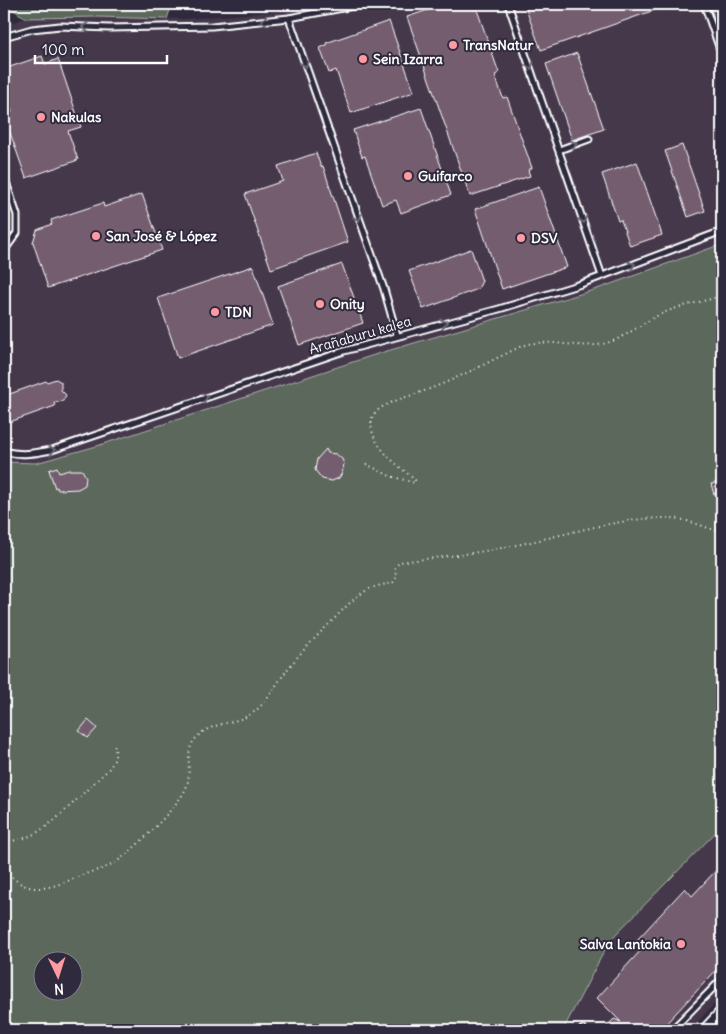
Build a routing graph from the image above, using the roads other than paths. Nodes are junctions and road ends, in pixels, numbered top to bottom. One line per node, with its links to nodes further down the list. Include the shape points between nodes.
1 (364, 4): 4 (lane)
2 (508, 4): 8 (lane, one-way to 8)
3 (704, 4): 6 (lane)
4 (289, 18): 5 (lane, one-way to 5, via 212,26 60,26); 13 (lane, one-way to 13)
5 (4, 36)
6 (722, 54)
7 (589, 139): 8 (lane, one-way to 7)
8 (559, 150): 12 (lane, one-way to 12)
9 (4, 176): 11 (lane, via 17,215 17,233)
10 (722, 231): 12 (lane, Arañaburu kalea, one-way to 10)
11 (4, 249)
12 (602, 276): 13 (lane, Arañaburu kalea, one-way to 12, via 499,309)
13 (397, 335): 14 (lane, Arañaburu kalea, one-way to 13, via 29,454 52,450 239,385)
14 (4, 451)
15 (722, 979): 17 (lane)
16 (722, 1016): 18 (main road)
17 (672, 1030)
18 (709, 1030)

